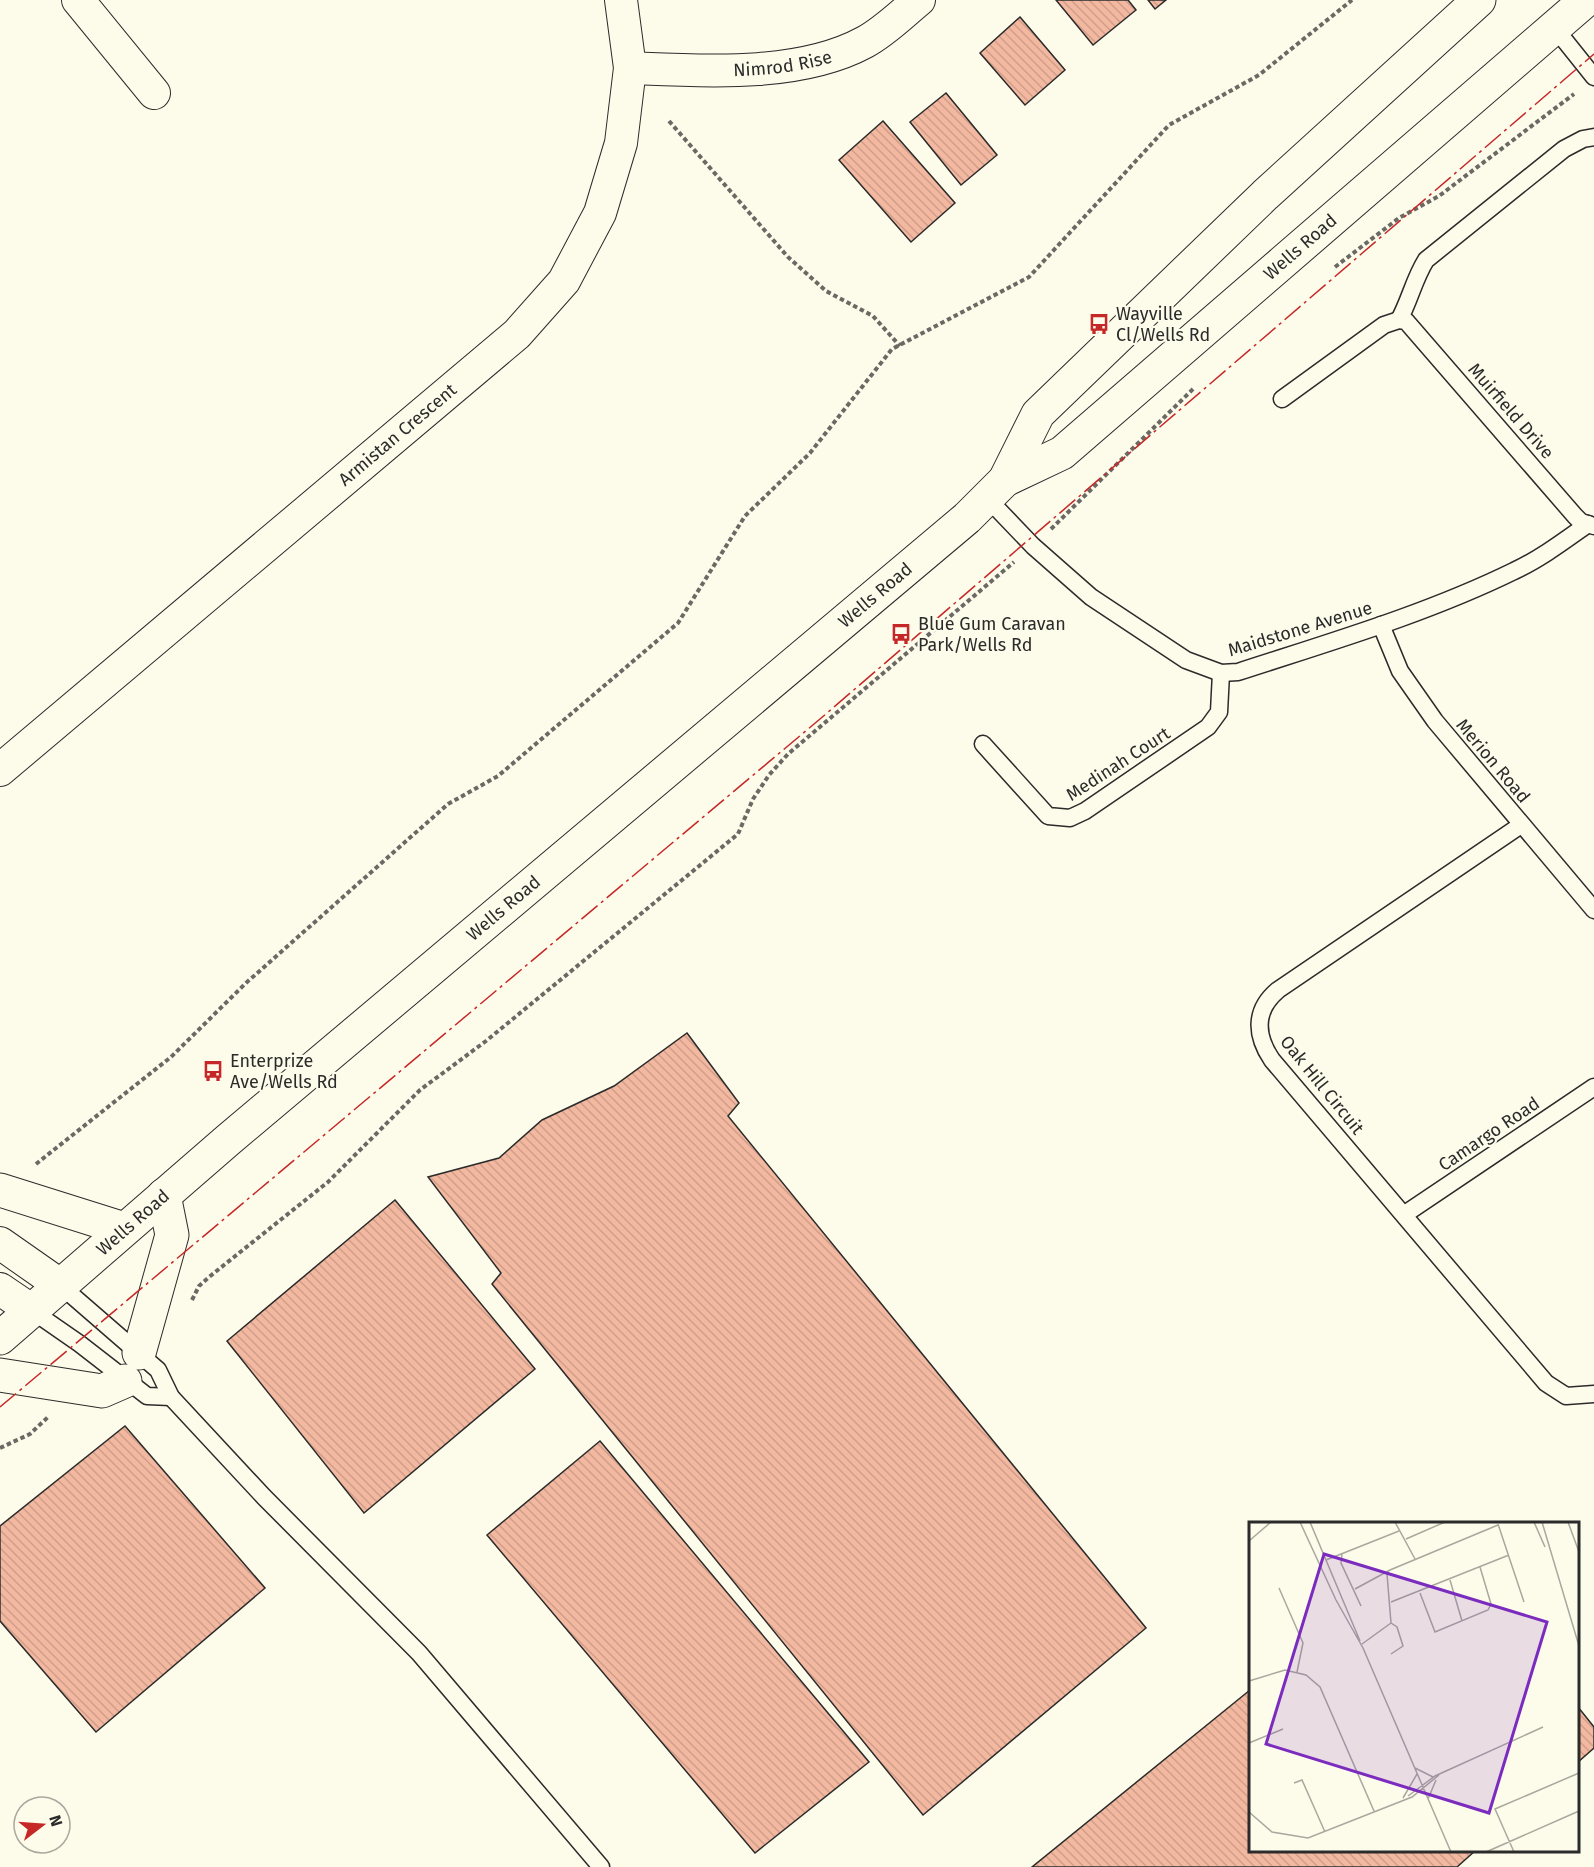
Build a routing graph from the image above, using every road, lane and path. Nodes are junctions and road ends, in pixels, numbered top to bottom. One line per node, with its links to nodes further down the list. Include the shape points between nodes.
1 (78, 0): 10 (street)
2 (621, 0): 8 (street, Armistan Crescent)
3 (919, 0): 8 (street, Nimrod Rise, via 865,42 833,55 778,68)
4 (1352, 0): 16 (path, via 1258,75 1169,125 1029,276)
5 (1479, 0): 19 (main road, Wells Road, via 1265,195 1038,414)
6 (1586, 0): 7 (main road, Wells Road)
7 (1554, 27): 9 (lane); 19 (main road, Wells Road, via 1062,453)
8 (630, 68): 25 (street, Armistan Crescent, via 621,143 600,213 564,281 517,334)
9 (1594, 77)
10 (154, 93)
11 (1576, 93): 14 (path, via 1439,196 1399,218)
12 (669, 121): 16 (path, via 788,257 826,291 873,316)
13 (1594, 137): 15 (lane, via 1564,149 1426,261)
14 (1333, 268)
15 (1399, 320): 18 (lane, via 1374,332); 20 (lane, Muirfield Drive, via 1413,326 1575,516)
16 (900, 346): 29 (path, via 892,350 810,453 745,516 678,623 498,776 448,804 246,983 171,1057 45,1155)
17 (1197, 386): 21 (path)
18 (1282, 399)
19 (996, 489): 21 (lane, Maidstone Avenue); 30 (main road, Wells Road, via 585,842)
20 (1591, 525): 22 (lane, Maidstone Avenue, via 1515,571)
21 (1033, 546): 23 (lane, Maidstone Avenue, via 1091,597 1186,660); 36 (path, via 788,754 753,800 738,834 486,1041 420,1090 328,1182 209,1277 186,1305)
22 (1381, 625): 23 (lane, Maidstone Avenue, via 1238,672); 26 (lane, Merion Road, via 1400,671 1435,721)
23 (1221, 673): 24 (lane, Medinah Court, via 1219,712 1208,727 1085,812 1070,818 1048,816)
24 (983, 744)
25 (0, 770)
26 (1521, 825): 27 (lane, Merion Road); 31 (lane, Oak Hill Circuit, via 1278,990 1261,1011 1259,1031 1272,1060)
27 (1594, 910)
28 (1594, 1087): 31 (lane, Camargo Road)
29 (13, 1195): 32 (main road)
30 (164, 1195): 32 (main road, Wells Road); 36 (main road, via 171,1235)
31 (1405, 1214): 42 (lane, Oak Hill Circuit, via 1546,1383 1566,1396)
32 (124, 1229): 34 (main road, Wells Road)
33 (0, 1243): 34 (street)
34 (60, 1285): 37 (main road, Wells Road); 39 (lane)
35 (0, 1288): 37 (street)
36 (152, 1306): 39 (main road)
37 (31, 1310): 38 (main road, Wells Road); 39 (lane, via 80,1344)
38 (0, 1338)
39 (132, 1367): 41 (main road, via 102,1391); 43 (lane, via 158,1370); 43 (lane, via 147,1396)
40 (0, 1375): 41 (main road)
41 (58, 1384): 44 (path, via 49,1417 40,1427)
42 (1594, 1394)
43 (171, 1397): 45 (lane, via 419,1653)
44 (0, 1448)
45 (601, 1867)

